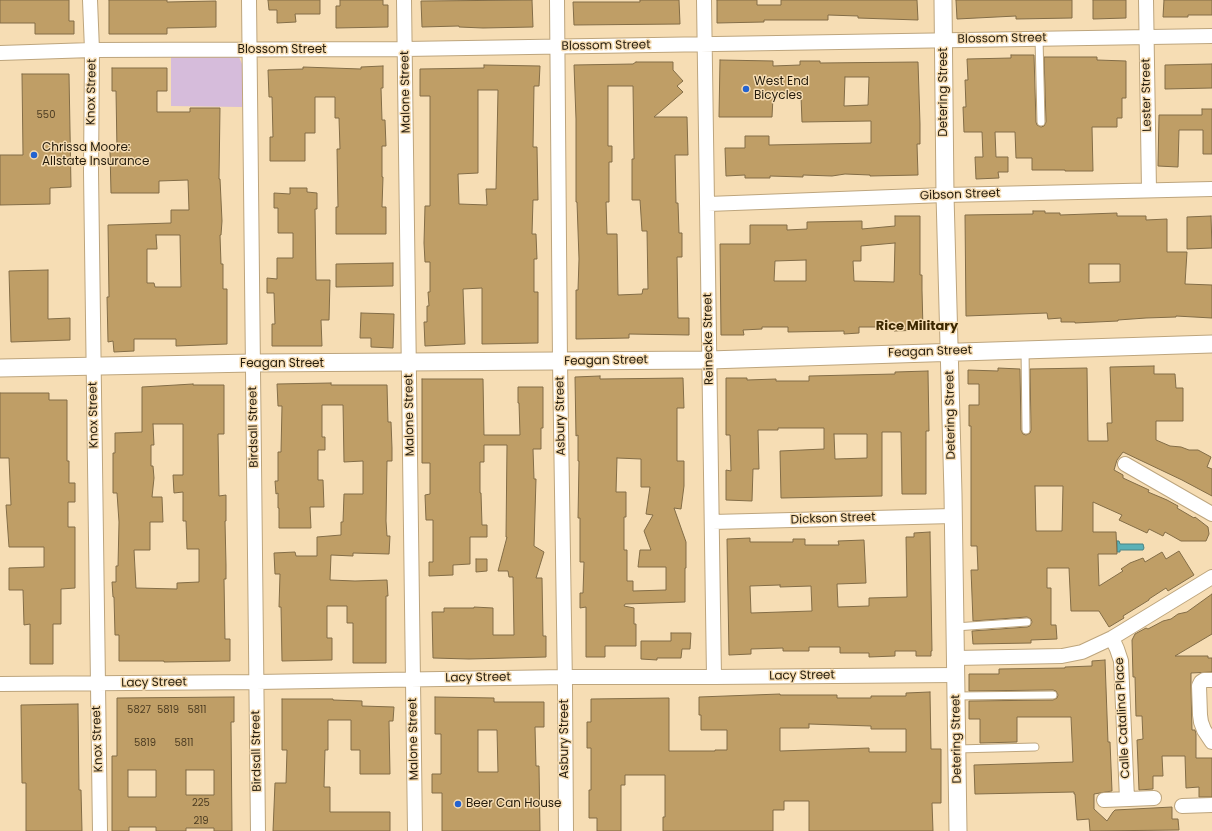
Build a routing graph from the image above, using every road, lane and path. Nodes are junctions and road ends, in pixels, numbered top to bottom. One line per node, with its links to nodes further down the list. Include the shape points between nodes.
1 (90, 0): 15 (street, Knox Street)
2 (249, 0): 16 (street, Birdsall Street)
3 (404, 0): 14 (street, Malone Street)
4 (557, 0): 13 (street, Asbury Street)
5 (704, 0): 12 (street, Reinecke Street)
6 (943, 0): 11 (street, Detering Street)
7 (1146, 0): 8 (street, Lester Street)
8 (1146, 36): 9 (street, Blossom Street); 10 (street, Blossom Street); 20 (street, Lester Street)
9 (1212, 36)
10 (1039, 38): 11 (street, Blossom Street); 18 (lane)
11 (943, 40): 12 (street, Blossom Street); 21 (street, Detering Street)
12 (704, 44): 13 (street, Blossom Street); 22 (street, Reinecke Street)
13 (557, 47): 14 (street, Blossom Street); 27 (street, Asbury Street)
14 (405, 49): 16 (street, Blossom Street); 29 (street, Malone Street)
15 (92, 50): 16 (street, Blossom Street); 17 (street, Blossom Street); 30 (street, Knox Street)
16 (250, 50): 28 (street, Birdsall Street)
17 (0, 52)
18 (1041, 122)
19 (1212, 189): 20 (street, Gibson Street)
20 (1149, 190): 21 (street, Gibson Street)
21 (945, 196): 22 (street, Gibson Street); 25 (street, Detering Street)
22 (708, 204): 26 (street, Reinecke Street)
23 (1212, 344): 24 (street, Feagan Street)
24 (1025, 349): 25 (street, Feagan Street); 32 (lane)
25 (949, 352): 26 (street, Feagan Street); 35 (street, Detering Street)
26 (709, 360): 27 (street, Feagan Street); 36 (street, Reinecke Street)
27 (560, 361): 29 (street, Feagan Street); 43 (street, Asbury Street)
28 (253, 363): 29 (street, Feagan Street); 30 (street, Feagan Street); 47 (street, Birdsall Street)
29 (409, 363): 45 (street, Malone Street)
30 (94, 367): 31 (street, Feagan Street); 49 (street, Knox Street)
31 (0, 368)
32 (1026, 430)
33 (1125, 464): 34 (street)
34 (1212, 514)
35 (953, 516): 36 (street, Dickson Street); 39 (street, Detering Street)
36 (712, 522): 44 (street, Reinecke Street)
37 (1212, 576): 40 (street)
38 (1027, 622): 39 (lane)
39 (955, 628): 41 (street, Detering Street)
40 (1112, 638): 41 (street, via 1082,652 1068,655); 56 (street, Calle Catalina Place, via 1121,661)
41 (955, 658): 42 (street, Detering Street)
42 (956, 675): 44 (street, Lacy Street); 51 (street, Detering Street)
43 (565, 677): 44 (street, Lacy Street); 45 (street, Lacy Street); 63 (street, Asbury Street)
44 (714, 677)
45 (412, 680): 47 (street, Lacy Street); 62 (street, Malone Street)
46 (1212, 680): 52 (street, via 1204,680 1199,686 1201,722)
47 (256, 682): 49 (street, Lacy Street); 61 (street, Birdsall Street)
48 (0, 684): 49 (street, Lacy Street)
49 (97, 684): 60 (street, Knox Street)
50 (1053, 695): 51 (lane)
51 (956, 696): 54 (street, Detering Street)
52 (1212, 742)
53 (1035, 747): 54 (lane)
54 (957, 750): 64 (street, Detering Street)
55 (1154, 798): 56 (street)
56 (1127, 799): 57 (street)
57 (1104, 800)
58 (1212, 805): 59 (street)
59 (1182, 806)
60 (100, 831)
61 (258, 831)
62 (415, 831)
63 (566, 831)
64 (958, 831)

